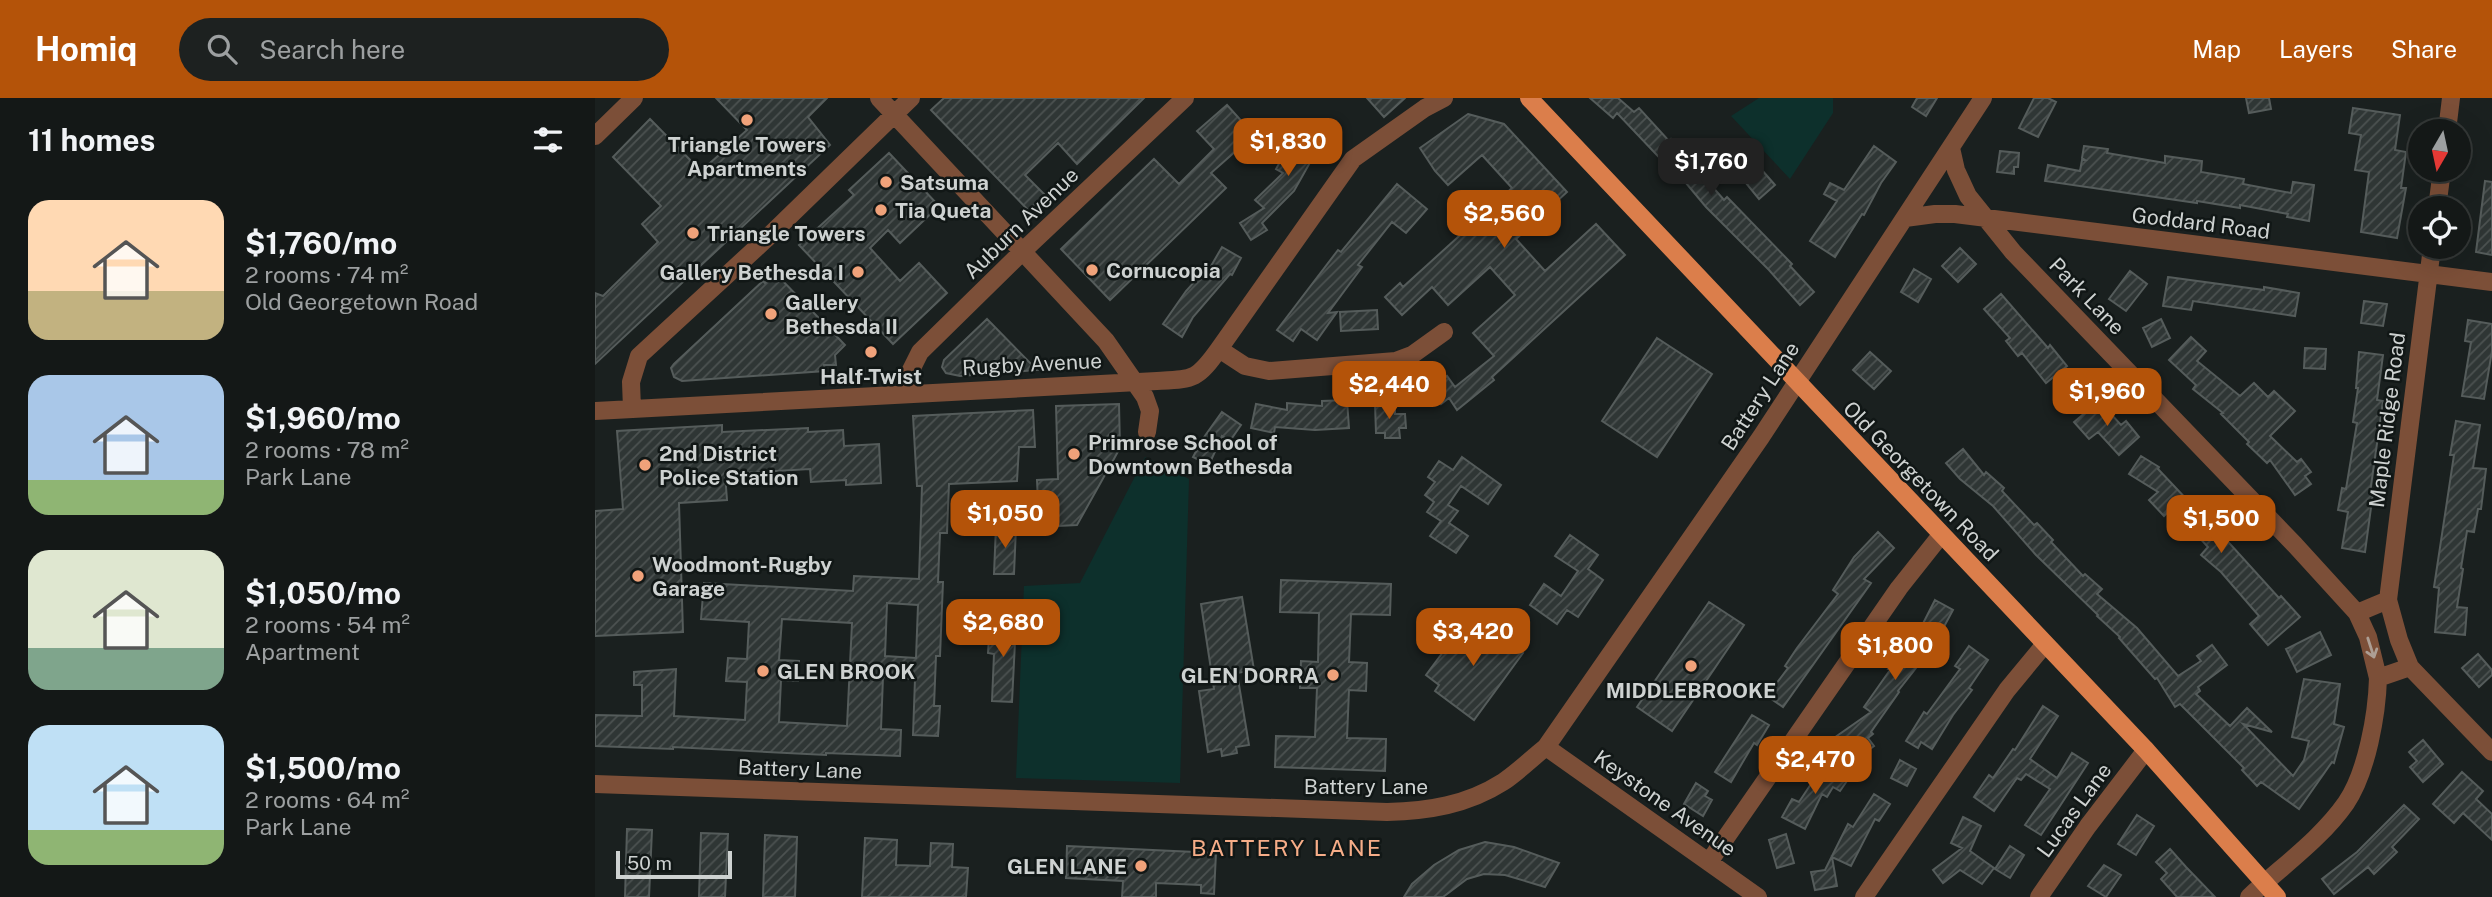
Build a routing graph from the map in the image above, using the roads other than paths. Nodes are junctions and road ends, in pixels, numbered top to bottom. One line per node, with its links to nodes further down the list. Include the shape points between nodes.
1 (635, 98): 11 (street)
2 (880, 98): 9 (street)
3 (911, 98): 9 (street)
4 (1185, 98): 15 (street, Auburn Avenue)
5 (1444, 98): 20 (street, Rugby Avenue, via 1353,159)
6 (1529, 98): 22 (main road, Old Georgetown Road)
7 (1983, 98): 12 (street, Battery Lane)
8 (2451, 98): 10 (street)
9 (894, 114): 15 (street); 24 (street, via 639,356 631,382)
10 (2448, 119)
11 (595, 136)
12 (1951, 148): 13 (street, Battery Lane); 14 (street, Park Lane, via 1968,196)
13 (1905, 218): 14 (street, Goddard Road, via 1935,214); 22 (street, Battery Lane)
14 (1987, 219): 17 (street, Goddard Road); 29 (street, Park Lane, via 2013,252)
15 (1024, 250): 21 (street, via 1106,341); 23 (street, Auburn Avenue, via 920,352 907,377)
16 (2431, 259): 17 (street, Maple Ridge Road)
17 (2429, 275): 18 (street, Goddard Road); 28 (street, Maple Ridge Road)
18 (2492, 282)
19 (1444, 332): 20 (street, via 1396,361 1269,371 1245,366)
20 (1219, 349): 21 (street, Rugby Avenue, via 1197,375)
21 (1135, 381): 23 (street, Rugby Avenue); 26 (street, via 1150,411)
22 (1796, 382): 27 (main road, Old Georgetown Road); 33 (street, Battery Lane)
23 (907, 393): 24 (street, Rugby Avenue)
24 (632, 409): 25 (street, Rugby Avenue)
25 (595, 411)
26 (1147, 432)
27 (1941, 535): 30 (main road, Old Georgetown Road); 37 (street, via 1899,588)
28 (2388, 600): 29 (street); 31 (street)
29 (2357, 613): 32 (street, one-way to 32)
30 (2045, 644): 34 (main road, Old Georgetown Road); 40 (street, via 2007,690)
31 (2410, 667): 32 (street); 35 (street)
32 (2378, 678): 38 (street, via 2371,737 2347,802)
33 (1546, 747): 36 (street, Battery Lane, via 1504,782 1468,800 1408,811); 37 (street, Keystone Avenue)
34 (2146, 750): 38 (main road, Old Georgetown Road); 41 (street, Lucas Lane)
35 (2492, 752)
36 (595, 784)
37 (1709, 862): 39 (street, Keystone Avenue)
38 (2265, 882): 42 (street); 43 (main road, Old Georgetown Road)
39 (1758, 897)
40 (1864, 897)
41 (2039, 897)
42 (2249, 897)
43 (2277, 897)

